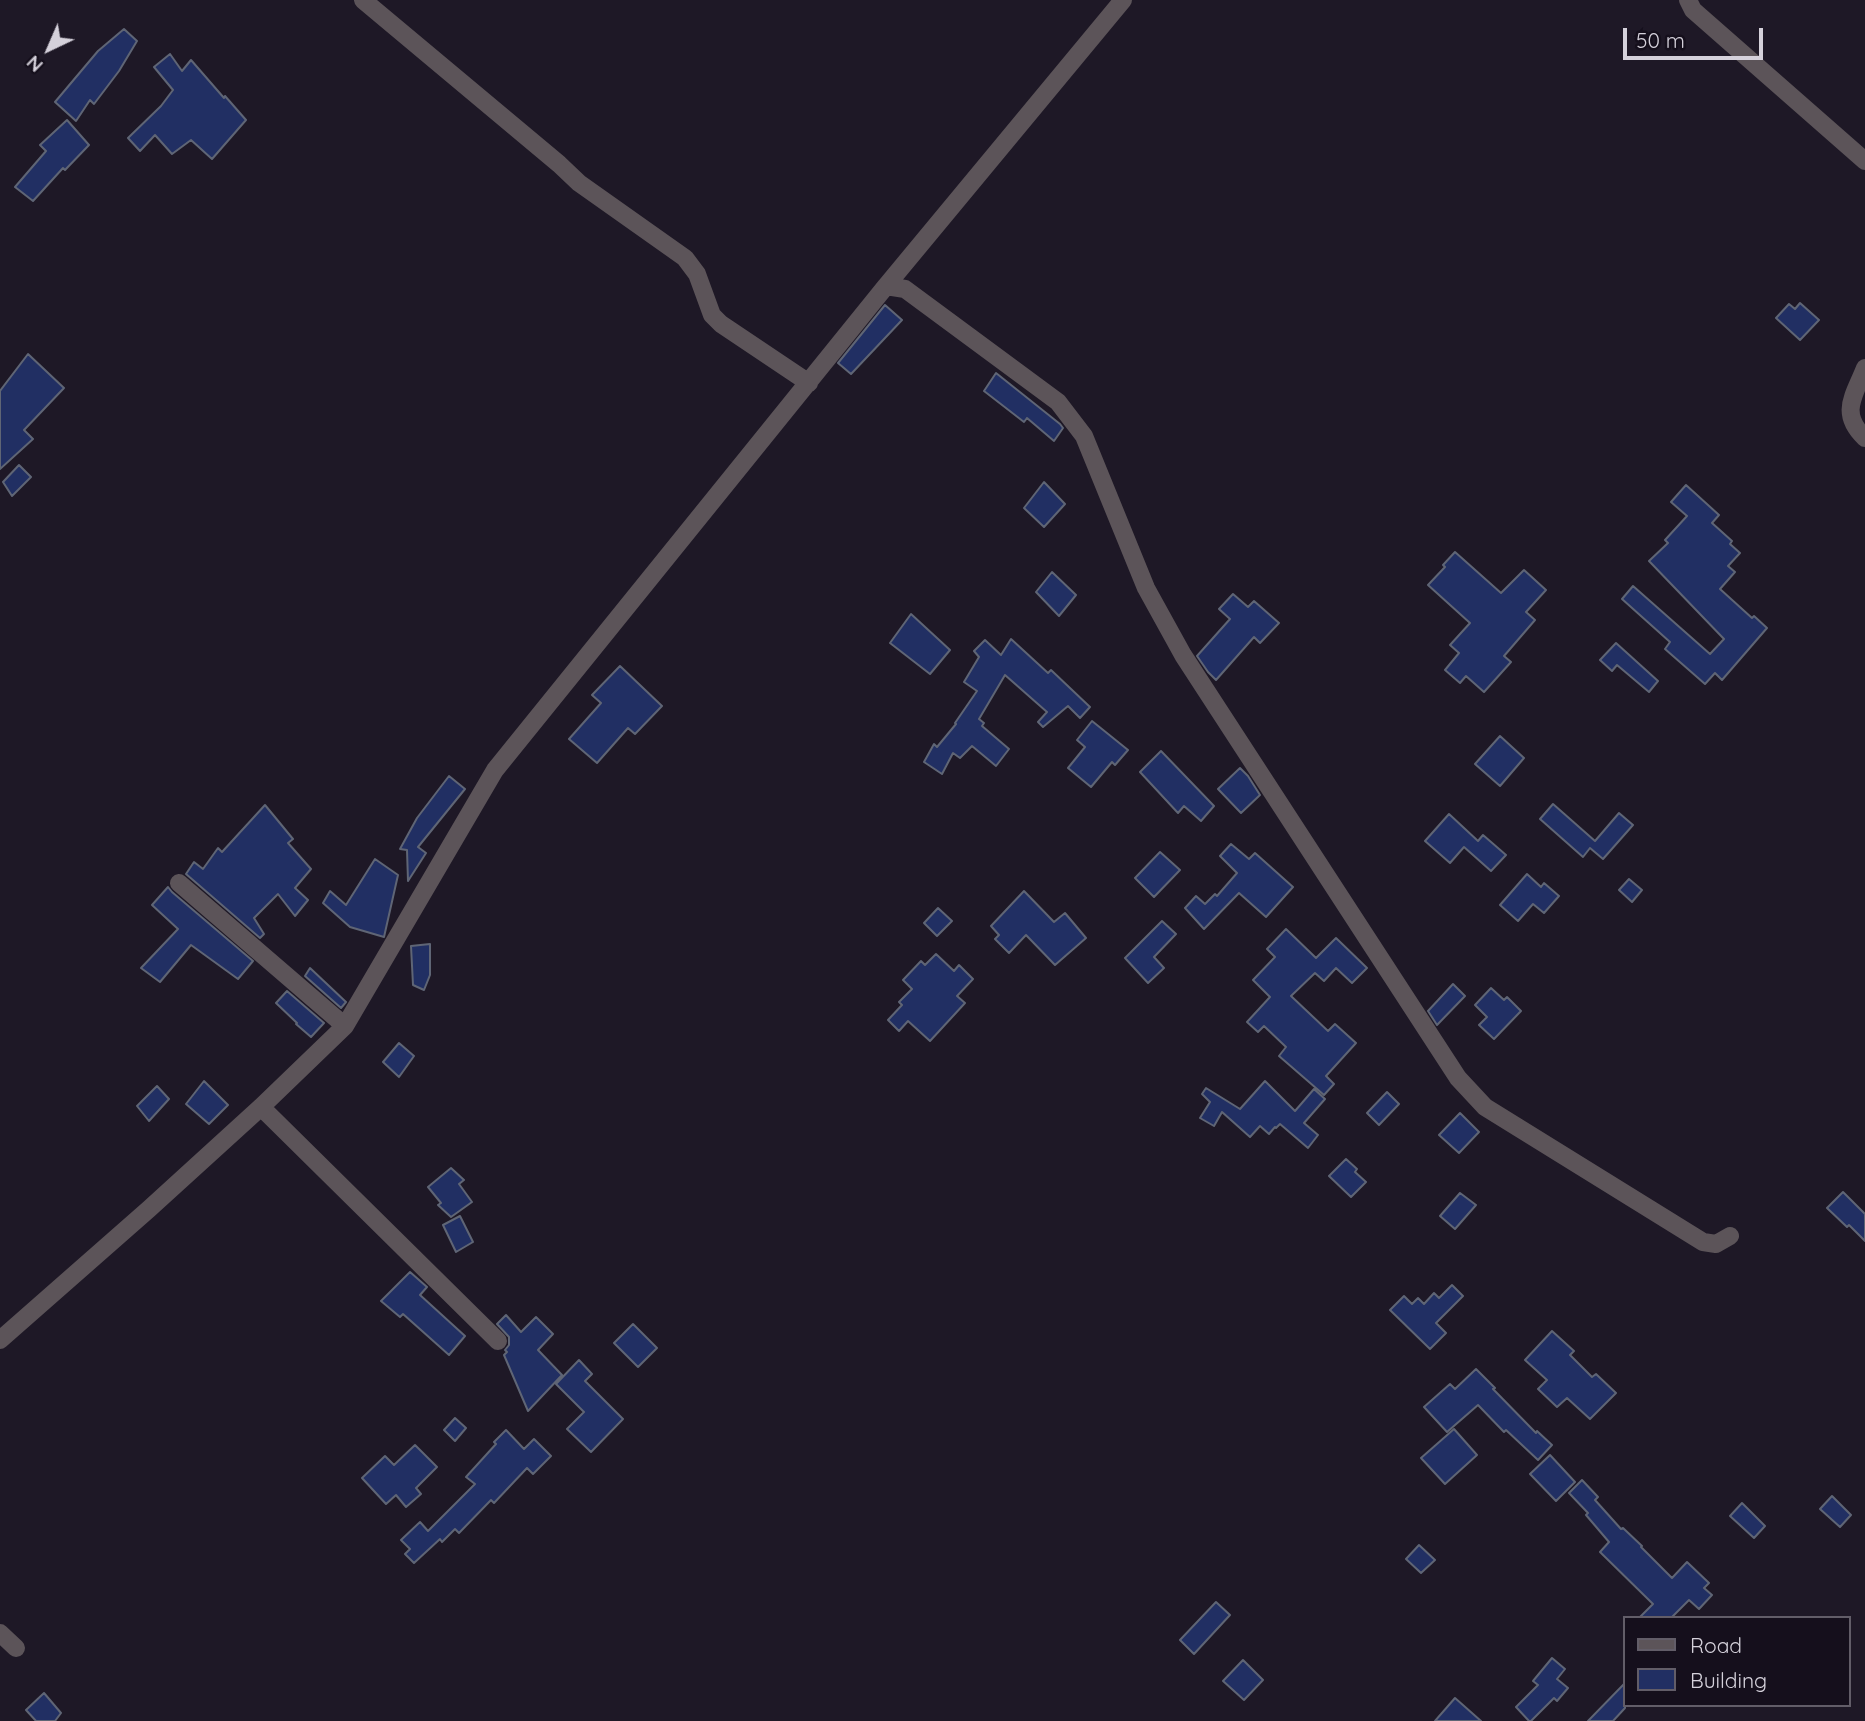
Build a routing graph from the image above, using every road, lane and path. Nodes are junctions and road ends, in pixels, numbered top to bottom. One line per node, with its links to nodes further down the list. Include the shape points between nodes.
1 (363, 0): 7 (street, via 579,183 685,258 697,274 712,315)
2 (1123, 0): 5 (street)
3 (1688, 0): 4 (street, via 1693,10)
4 (1865, 161)
5 (886, 286): 7 (street); 12 (street, via 905,289 1058,402 1084,436 1146,588 1183,655 1458,1079 1485,1107 1703,1242 1716,1244)
6 (1865, 368): 8 (street, via 1849,408 1854,427)
7 (808, 383): 10 (street, via 495,770)
8 (1865, 438)
9 (179, 883): 10 (street)
10 (345, 1026): 11 (street)
11 (261, 1107): 13 (street); 14 (street)
12 (1730, 1236)
13 (0, 1340)
14 (498, 1340)
15 (0, 1633): 16 (street)
16 (16, 1648)

